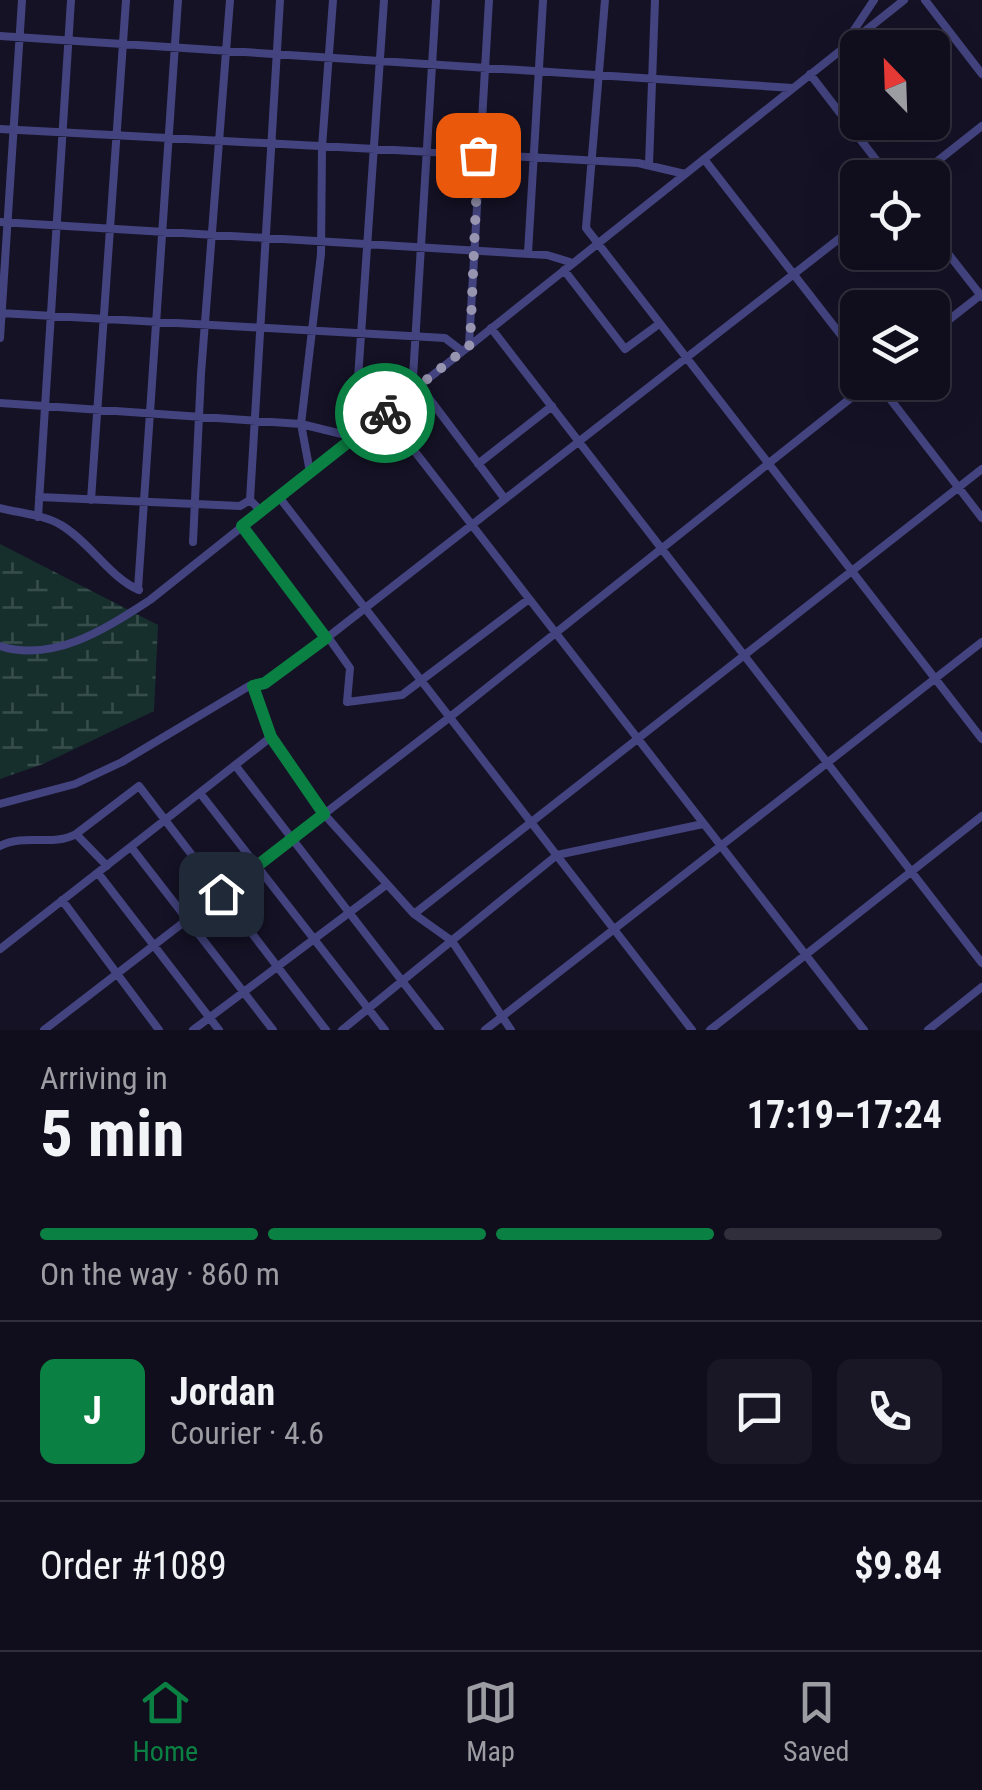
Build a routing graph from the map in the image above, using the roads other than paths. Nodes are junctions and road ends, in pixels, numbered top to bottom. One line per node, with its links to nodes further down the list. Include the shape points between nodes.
1 (22, 0): 18 (street)
2 (70, 0): 19 (street)
3 (126, 0): 20 (street)
4 (178, 0): 21 (street)
5 (230, 0): 22 (street)
6 (280, 0): 24 (street)
7 (333, 0): 25 (street)
8 (384, 0): 26 (street)
9 (436, 0): 27 (street)
10 (489, 0): 28 (street)
11 (543, 0): 29 (street)
12 (605, 0): 30 (street)
13 (655, 0): 33 (street)
14 (874, 0): 23 (street)
15 (904, 0): 23 (street)
16 (925, 0): 32 (street)
17 (0, 36): 18 (street)
18 (20, 37): 19 (street); 37 (street)
19 (68, 40): 20 (street); 38 (street)
20 (123, 44): 21 (street); 39 (street)
21 (175, 47): 22 (street); 40 (street)
22 (228, 50): 24 (street); 41 (street)
23 (838, 52): 31 (street)
24 (277, 54): 25 (street); 42 (street)
25 (328, 56): 26 (street); 43 (street)
26 (380, 60): 27 (street); 44 (street)
27 (432, 63): 28 (street); 45 (street)
28 (486, 66): 29 (street); 46 (street)
29 (538, 69): 30 (street); 47 (street)
30 (600, 73): 33 (street); 51 (street)
31 (810, 74): 34 (street); 49 (street)
32 (982, 74)
33 (654, 78): 34 (street); 52 (street)
34 (793, 88): 48 (street)
35 (982, 126): 50 (street)
36 (0, 130): 37 (street)
37 (14, 130): 38 (street); 54 (street)
38 (62, 133): 39 (street); 55 (street)
39 (115, 136): 40 (street); 56 (street)
40 (168, 139): 41 (street); 57 (street)
41 (220, 141): 42 (street); 58 (street)
42 (272, 144): 43 (street); 59 (street)
43 (322, 147): 44 (street); 61 (street)
44 (374, 150): 45 (street); 62 (street)
45 (425, 152): 46 (street); 64 (street)
46 (478, 155): 47 (street); 65 (street)
47 (534, 158): 51 (street); 66 (street)
48 (704, 158): 53 (street); 70 (street)
49 (876, 160)
50 (939, 160)
51 (595, 161): 52 (street); 63 (street, via 586,228)
52 (649, 165): 53 (street)
53 (685, 174): 63 (street)
54 (4, 222): 55 (street); 72 (street)
55 (56, 224): 56 (street); 73 (street)
56 (109, 227): 57 (street); 74 (street)
57 (162, 228): 58 (street); 76 (street)
58 (214, 234): 59 (street); 77 (street)
59 (266, 237): 61 (street); 79 (street)
60 (840, 238): 70 (street)
61 (320, 240): 62 (street); 81 (street)
62 (368, 243): 64 (street); 82 (street)
63 (597, 244): 68 (street); 78 (street)
64 (419, 246): 65 (street); 84 (street)
65 (472, 250): 66 (street); 86 (street)
66 (528, 254): 68 (street)
67 (950, 256): 71 (street)
68 (573, 263): 69 (street)
69 (564, 270): 78 (street, via 625,349); 80 (street)
70 (793, 274): 83 (street); 87 (street)
71 (981, 295): 75 (street)
72 (1, 313): 73 (street); 85 (street)
73 (50, 316): 74 (street); 92 (street)
74 (105, 319): 76 (street); 94 (street)
75 (950, 319)
76 (155, 322): 77 (street); 95 (street)
77 (206, 324): 79 (street); 97 (street)
78 (659, 324): 87 (street)
79 (260, 328): 81 (street); 98 (street)
80 (491, 328): 86 (street); 93 (street)
81 (313, 331): 82 (street); 99 (street)
82 (362, 334): 84 (street); 100 (street)
83 (840, 334)
84 (414, 336): 86 (street, via 445,338); 88 (street)
85 (0, 338)
86 (466, 348): 88 (street)
87 (686, 358): 101 (street); 103 (street)
88 (418, 386): 96 (street); 102 (street)
89 (851, 400): 103 (street)
90 (888, 400): 106 (street)
91 (0, 402): 92 (street)
92 (45, 406): 94 (street); 107 (street)
93 (552, 406): 101 (street); 102 (street)
94 (99, 409): 95 (street); 110 (street)
95 (149, 412): 97 (street); 112 (street)
96 (384, 413): 100 (street); 118 (street)
97 (202, 416): 98 (street); 113 (street)
98 (252, 420): 99 (street); 111 (street)
99 (301, 424): 100 (street); 105 (street)
100 (354, 437): 105 (street)
101 (579, 442): 109 (street); 121 (street)
102 (478, 464): 109 (street)
103 (768, 464): 121 (street); 122 (street)
104 (982, 469): 106 (street)
105 (310, 472): 108 (street)
106 (959, 488): 117 (street); 122 (street)
107 (39, 497): 110 (street); 116 (street)
108 (279, 497): 115 (street); 126 (street)
109 (505, 499): 118 (street)
110 (92, 500): 112 (street)
111 (250, 500): 113 (street, via 240,506); 115 (street)
112 (142, 502): 113 (street); 123 (street)
113 (195, 504): 120 (street)
114 (0, 508): 116 (street)
115 (261, 511): 119 (street)
116 (38, 517): 123 (street, via 71,532 120,582)
117 (982, 518)
118 (472, 525): 124 (street); 126 (street)
119 (242, 526): 125 (street); 128 (street)
120 (193, 542)
121 (662, 548): 127 (street); 131 (street)
122 (852, 572): 131 (street); 132 (street)
123 (138, 590): 125 (street)
124 (529, 599): 127 (street); 133 (street)
125 (150, 600): 130 (street, via 98,634 23,653)
126 (366, 608): 128 (street); 133 (street)
127 (555, 633): 135 (street); 138 (street)
128 (327, 638): 133 (street, via 350,668 347,702 402,695); 134 (street)
129 (982, 642): 132 (street)
130 (0, 646)
131 (745, 656): 138 (street); 139 (street)
132 (935, 678): 137 (street); 139 (street)
133 (422, 680): 135 (street)
134 (253, 686): 136 (street); 142 (street, via 75,784)
135 (450, 717): 143 (street); 146 (street)
136 (271, 737): 140 (street); 143 (street)
137 (982, 739)
138 (639, 740): 146 (street); 147 (street)
139 (827, 763): 150 (street); 156 (street)
140 (235, 765): 141 (street); 149 (street)
141 (200, 793): 145 (street); 154 (street)
142 (0, 804)
143 (324, 814): 149 (street); 158 (street)
144 (982, 816): 156 (street)
145 (165, 820): 148 (street, via 139,786); 152 (street); 159 (street)
146 (532, 824): 153 (street); 162 (street)
147 (703, 824): 150 (street); 153 (street)
148 (76, 834): 151 (street); 155 (street)
149 (290, 840): 154 (street); 161 (street)
150 (720, 845): 164 (street); 169 (street)
151 (0, 846)
152 (131, 847): 155 (street); 163 (street)
153 (557, 855): 164 (street); 166 (street)
154 (258, 865): 159 (street); 165 (street)
155 (107, 866): 157 (street)
156 (911, 872): 169 (street); 170 (street)
157 (98, 873): 160 (street); 167 (street)
158 (386, 884): 161 (street); 162 (street)
159 (221, 894): 163 (street); 171 (street)
160 (62, 900): 168 (street); 172 (street)
161 (347, 912): 165 (street); 173 (street)
162 (414, 914): 166 (street)
163 (187, 920): 167 (street); 175 (street)
164 (615, 930): 177 (street); 190 (street)
165 (313, 937): 171 (street); 176 (street)
166 (452, 942): 173 (street); 177 (street)
167 (154, 945): 172 (street); 178 (street)
168 (0, 949)
169 (806, 955): 191 (street); 192 (street)
170 (982, 963)
171 (276, 965): 175 (street); 184 (street)
172 (117, 974): 179 (street); 180 (street)
173 (403, 983): 176 (street); 187 (street)
174 (982, 988): 193 (street)
175 (243, 992): 178 (street); 183 (street)
176 (369, 1009): 185 (street); 186 (street)
177 (502, 1016): 188 (street); 189 (street)
178 (209, 1018): 181 (street); 182 (street)
179 (46, 1029)
180 (160, 1030)
181 (193, 1030)
182 (219, 1030)
183 (273, 1030)
184 (326, 1030)
185 (342, 1030)
186 (385, 1030)
187 (440, 1030)
188 (485, 1030)
189 (512, 1030)
190 (692, 1030)
191 (710, 1030)
192 (864, 1030)
193 (928, 1030)

